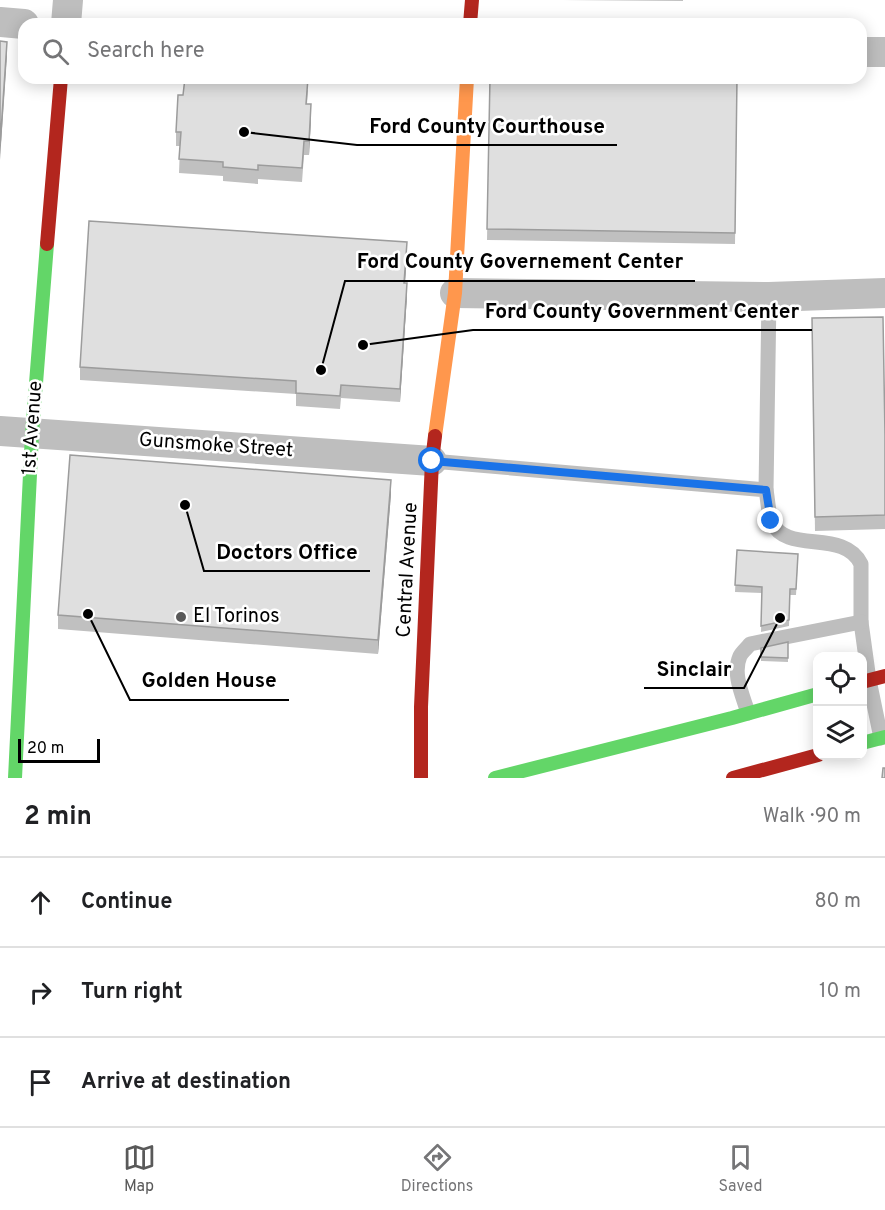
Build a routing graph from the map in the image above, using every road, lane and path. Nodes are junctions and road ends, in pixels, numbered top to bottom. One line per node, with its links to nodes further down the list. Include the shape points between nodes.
1 (68, 0): 3 (street)
2 (472, 0): 4 (street)
3 (66, 18)
4 (470, 18)
5 (0, 22): 6 (street)
6 (18, 24)
7 (867, 52): 8 (street)
8 (885, 52)
9 (61, 84): 15 (street, 1st Avenue)
10 (467, 84): 11 (street, Central Avenue)
11 (455, 293): 13 (street); 16 (street, Central Avenue)
12 (885, 293): 13 (street)
13 (769, 297): 17 (lane)
14 (0, 431): 15 (street, Gunsmoke Street)
15 (32, 434): 16 (street, Gunsmoke Street); 28 (street, 1st Avenue)
16 (432, 461): 17 (lane); 29 (street, Central Avenue)
17 (766, 490): 18 (lane, via 776,530 788,537 842,546 858,556)
18 (861, 622): 19 (lane); 24 (lane, via 750,644 740,656 738,669)
19 (864, 652)
20 (885, 676): 21 (street)
21 (867, 681)
22 (867, 684): 25 (lane)
23 (813, 695): 24 (street)
24 (748, 713): 30 (street)
25 (883, 737): 26 (street)
26 (867, 742)
27 (813, 756): 31 (street)
28 (15, 778)
29 (421, 778)
30 (495, 778)
31 (733, 778)

